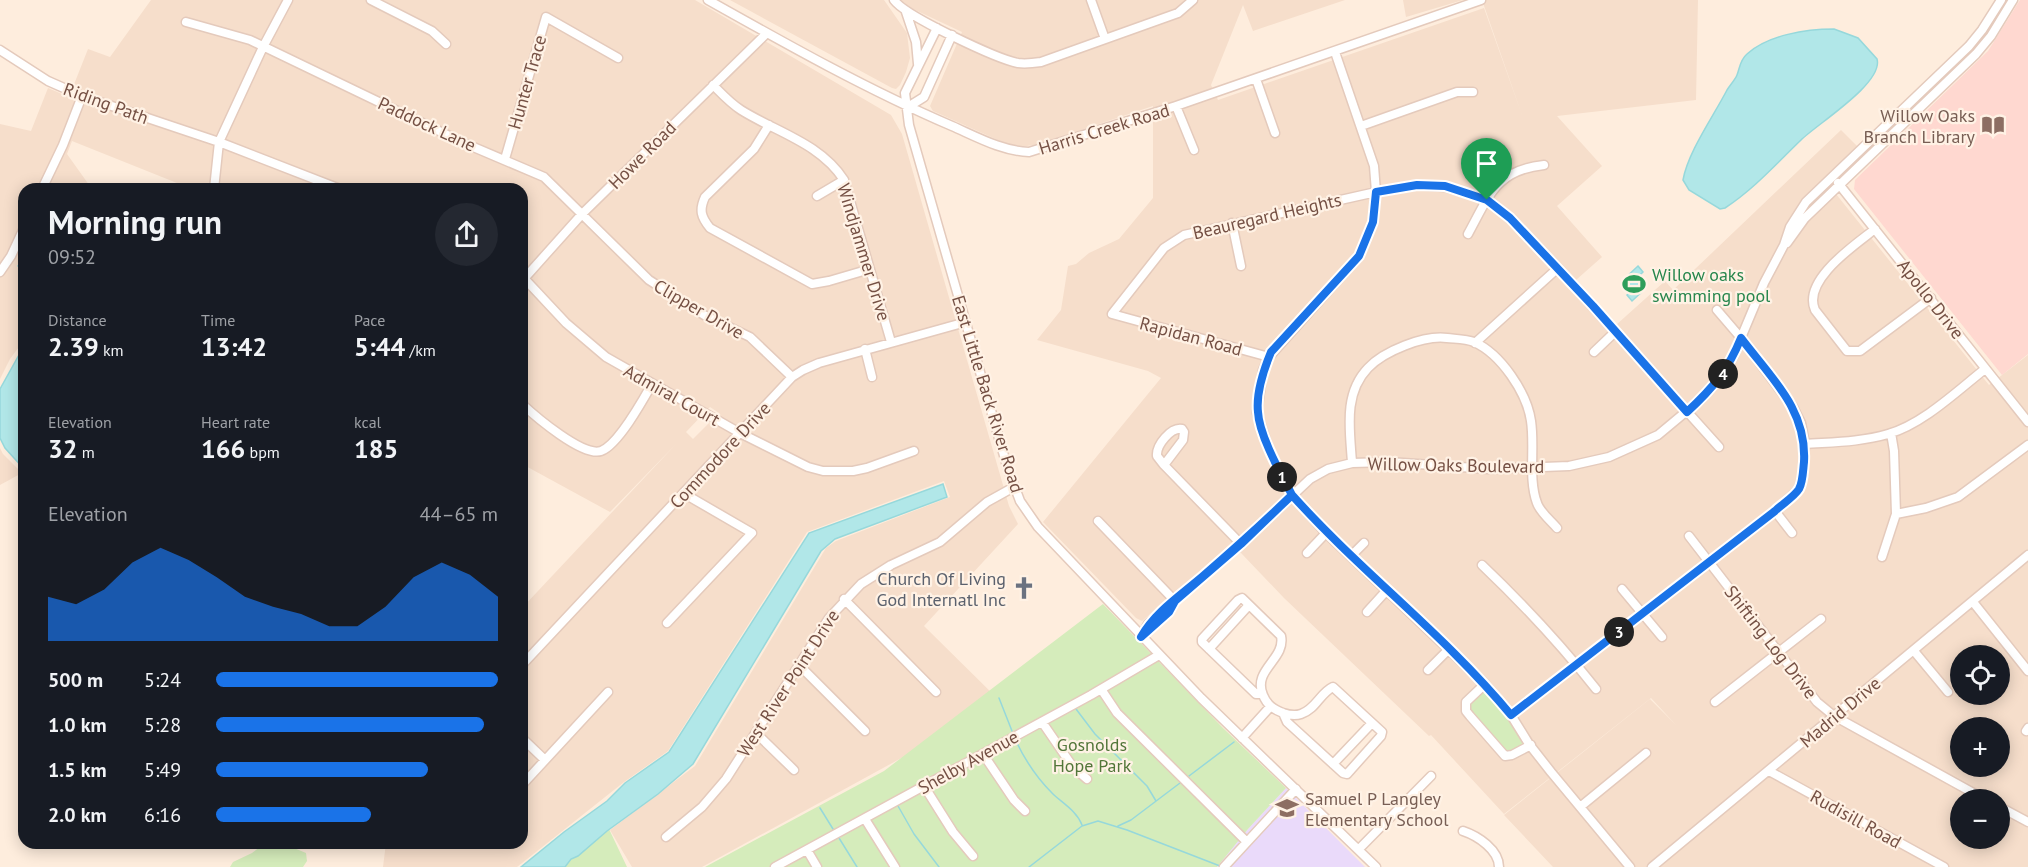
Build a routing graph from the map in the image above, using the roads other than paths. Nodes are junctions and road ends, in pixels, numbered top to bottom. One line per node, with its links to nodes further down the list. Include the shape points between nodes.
1 (288, 0): 17 (street)
2 (371, 0): 16 (street, via 432,31)
3 (708, 0): 13 (street, Harris Creek Road)
4 (894, 0): 10 (street)
5 (1091, 0): 15 (street)
6 (1193, 0): 15 (street, via 1178,13)
7 (1481, 0): 19 (street, Harris Creek Road)
8 (2001, 0): 35 (street, Willow Oaks Boulevard, via 1969,46)
9 (2013, 0): 40 (street, Willow Oaks Boulevard, via 1976,54)
10 (906, 12): 12 (street); 21 (street)
11 (186, 22): 17 (street, Paddock Lane)
12 (937, 28): 14 (street); 21 (street, East Little Back River Road)
13 (767, 33): 23 (street, Howe Road); 27 (street, Harris Creek Road)
14 (952, 35): 15 (street, via 1020,64 1041,62); 27 (street, via 924,97)
15 (1105, 39)
16 (446, 44)
17 (263, 46): 31 (street); 33 (street, Paddock Lane)
18 (0, 50): 25 (street, Riding Path, via 48,81)
19 (1335, 52): 22 (street, Harris Creek Road); 29 (street)
20 (618, 58): 33 (street, Hunter Trace, via 546,16)
21 (918, 67): 27 (street, East Little Back River Road, via 905,93)
22 (1256, 79): 26 (street, Harris Creek Road); 30 (street)
23 (713, 85): 28 (street, Windjammer Drive, via 728,101); 44 (street, Howe Road)
24 (1473, 92): 29 (street, via 1456,92)
25 (82, 96): 31 (street, Riding Path); 37 (street)
26 (1176, 106): 27 (street, Harris Creek Road, via 1029,152 996,145); 32 (street)
27 (908, 107): 59 (street, East Little Back River Road, via 909,125)
28 (769, 125): 36 (street, Windjammer Drive, via 822,155); 52 (street, via 754,149 705,197 701,215 705,222 812,284)
29 (1361, 126): 41 (street, via 1374,166)
30 (1275, 133)
31 (219, 142): 38 (street); 39 (street)
32 (1194, 150)
33 (505, 159): 44 (street, Paddock Lane, via 544,177)
34 (1544, 165): 43 (street, via 1515,171 1500,182)
35 (1833, 177): 40 (street, Apollo Drive); 49 (street, Willow Oaks Boulevard, via 1797,214)
36 (844, 180): 42 (street); 52 (street, Windjammer Drive)
37 (45, 183)
38 (215, 183)
39 (325, 183)
40 (1840, 185): 46 (street, Apollo Drive); 49 (street, Willow Oaks Boulevard, via 1805,218)
41 (1376, 192): 43 (street, Beauregard Heights, via 1417,185 1445,186); 45 (street, Beauregard Heights); 66 (street, via 1373,222 1359,256)
42 (817, 196)
43 (1487, 200): 47 (street); 51 (street, Beauregard Heights)
44 (582, 214): 54 (street, Howe Road); 68 (street, Clipper Drive, via 649,280 704,315 750,337)
45 (1232, 223): 50 (street); 58 (street, Beauregard Heights, via 1184,235 1164,248)
46 (1875, 229): 56 (street, Apollo Drive); 56 (street, via 1830,265 1813,297 1815,310 1842,345 1847,351 1860,351)
47 (1468, 234)
48 (18, 241): 53 (street)
49 (1784, 245): 61 (street, Willow Oaks Boulevard)
50 (1241, 266)
51 (1558, 268): 60 (street, Beauregard Heights); 63 (street)
52 (870, 269): 62 (street, Windjammer Drive)
53 (0, 272)
54 (528, 273)
55 (528, 284): 70 (street, Admiral Court, via 593,348)
56 (1931, 298): 67 (street, Apollo Drive)
57 (1717, 310): 61 (street)
58 (1112, 314): 66 (street, Rapidan Road)
59 (966, 322): 62 (street, Commodore Drive); 83 (street, East Little Back River Road)
60 (1615, 332): 65 (street); 72 (street, Beauregard Heights)
61 (1741, 338): 72 (street, Willow Oaks Boulevard, via 1722,377); 76 (street, via 1793,407)
62 (891, 342): 64 (street, Commodore Drive)
63 (1475, 343): 80 (street, via 1438,337 1406,345 1369,367 1352,394); 82 (street, via 1510,374 1524,396 1531,421)
64 (865, 350): 68 (street, Commodore Drive, via 819,363); 69 (street)
65 (1594, 352)
66 (1269, 357): 85 (street, via 1263,370 1257,413 1269,450)
67 (1985, 369): 73 (street, Apollo Drive); 75 (street, via 1917,421)
68 (792, 377): 74 (street, Commodore Drive)
69 (872, 377)
70 (652, 384): 71 (street, via 625,427 600,451 583,448); 74 (street, Admiral Court)
71 (528, 409)
72 (1687, 412): 78 (street, Beauregard Heights); 82 (street, Willow Oaks Boulevard, via 1658,435 1609,457 1569,466)
73 (2028, 422)
74 (740, 433): 79 (street, Admiral Court, via 823,471 867,468); 84 (street, Commodore Drive)
75 (1890, 434): 76 (street); 87 (street)
76 (1805, 444): 86 (street, via 1799,489)
77 (2028, 445): 87 (street, via 1958,497)
78 (1719, 447)
79 (914, 451)
80 (1352, 463): 82 (street, Willow Oaks Boulevard); 85 (street, Willow Oaks Boulevard, via 1319,473)
81 (1164, 465): 94 (street)
82 (1533, 468): 89 (street, via 1537,504)
83 (1014, 487): 103 (street, West River Point Drive, via 987,502 940,542 877,572); 110 (street, East Little Back River Road, via 1038,527)
84 (683, 494): 109 (street, via 752,533); 116 (street, Commodore Drive)
85 (1292, 495): 90 (street); 94 (street, Willow Oaks Boulevard)
86 (1775, 511): 91 (street); 99 (street)
87 (1896, 514): 98 (street)
88 (1098, 521): 104 (street)
89 (1557, 528)
90 (1326, 533): 95 (street); 97 (street)
91 (1792, 533)
92 (1689, 536): 99 (street, Shifting Log Drive)
93 (1364, 543): 97 (street)
94 (1241, 544): 104 (street, Willow Oaks Boulevard)
95 (1307, 553)
96 (2028, 555): 105 (street, Madrid Drive)
97 (1351, 556): 102 (street)
98 (1882, 557)
99 (1709, 562): 107 (street); 114 (street, Shifting Log Drive)
100 (1482, 565): 117 (street)
101 (1622, 589): 107 (street)
102 (1387, 590): 106 (street); 112 (street)
103 (844, 599): 118 (street, West River Point Drive); 125 (street)
104 (1175, 601): 110 (street, Willow Oaks Boulevard, via 1148,624)
105 (1973, 602): 113 (street, Madrid Drive); 120 (street)
106 (1367, 612)
107 (1644, 614): 111 (street); 117 (street)
108 (1821, 619): 114 (street)
109 (667, 624)
110 (1141, 637): 115 (street, East Little Back River Road)
111 (1662, 637)
112 (1449, 649): 119 (street); 121 (street)
113 (1914, 651): 126 (street); 132 (street, Madrid Drive)
114 (1779, 653): 128 (street); 132 (street, Shifting Log Drive)
115 (1159, 655): 122 (street, Shelby Avenue); 137 (street, East Little Back River Road)
116 (528, 659)
117 (1576, 664): 123 (street); 131 (street)
118 (799, 665): 135 (street); 136 (street, West River Point Drive)
119 (1428, 670)
120 (2028, 671)
121 (1485, 684): 131 (street); 139 (street, via 1466,702 1466,711 1505,756)
122 (1101, 689): 133 (street, Shelby Avenue); 159 (street, via 1117,713)
123 (1596, 689)
124 (608, 692): 142 (street)
125 (936, 692)
126 (1948, 692)
127 (1262, 694): 127 (street, via 1256,693 1202,642 1242,598 1281,636 1280,650 1261,676); 129 (street)
128 (1715, 702)
129 (1270, 707): 130 (street); 137 (street)
130 (1283, 713): 134 (street, via 1303,714 1333,687); 143 (street, via 1287,722)
131 (1511, 715): 139 (street)
132 (1834, 716): 145 (street, Madrid Drive); 151 (street, Shifting Log Drive)
133 (1042, 722): 141 (street, Shelby Avenue); 148 (street, via 1073,767)
134 (1372, 723): 143 (street); 143 (street, via 1382,732 1381,736 1347,774)
135 (865, 731)
136 (756, 733): 144 (street); 158 (street, West River Point Drive, via 716,792)
137 (1242, 738): 150 (street, East Little Back River Road)
138 (528, 744): 142 (street)
139 (1530, 745): 152 (street)
140 (1646, 753): 152 (street)
141 (983, 754): 149 (street, Shelby Avenue); 153 (street)
142 (545, 760): 147 (street)
143 (1333, 764)
144 (794, 770)
145 (1769, 771): 170 (street, Madrid Drive); 171 (street, Rudisill Road)
146 (1431, 776): 160 (street)
147 (528, 778)
148 (1087, 779)
149 (924, 786): 155 (street, Shelby Avenue); 162 (street)
150 (1296, 789): 159 (street); 160 (street, East Little Back River Road)
151 (1966, 789)
152 (1580, 807): 169 (street)
153 (1024, 812)
154 (2010, 812): 156 (street)
155 (865, 819): 161 (street, Shelby Avenue); 165 (street)
156 (2028, 822)
157 (1463, 831): 168 (street, via 1479,838 1496,856)
158 (666, 837)
159 (1246, 841): 166 (street)
160 (1359, 849): 167 (street, East Little Back River Road)
161 (807, 850): 163 (street, Shelby Avenue); 164 (street)
162 (973, 856)
163 (775, 867)
164 (817, 867)
165 (895, 867)
166 (1224, 867)
167 (1376, 867)
168 (1499, 867)
169 (1630, 867)
170 (1652, 867)
171 (1944, 867)

